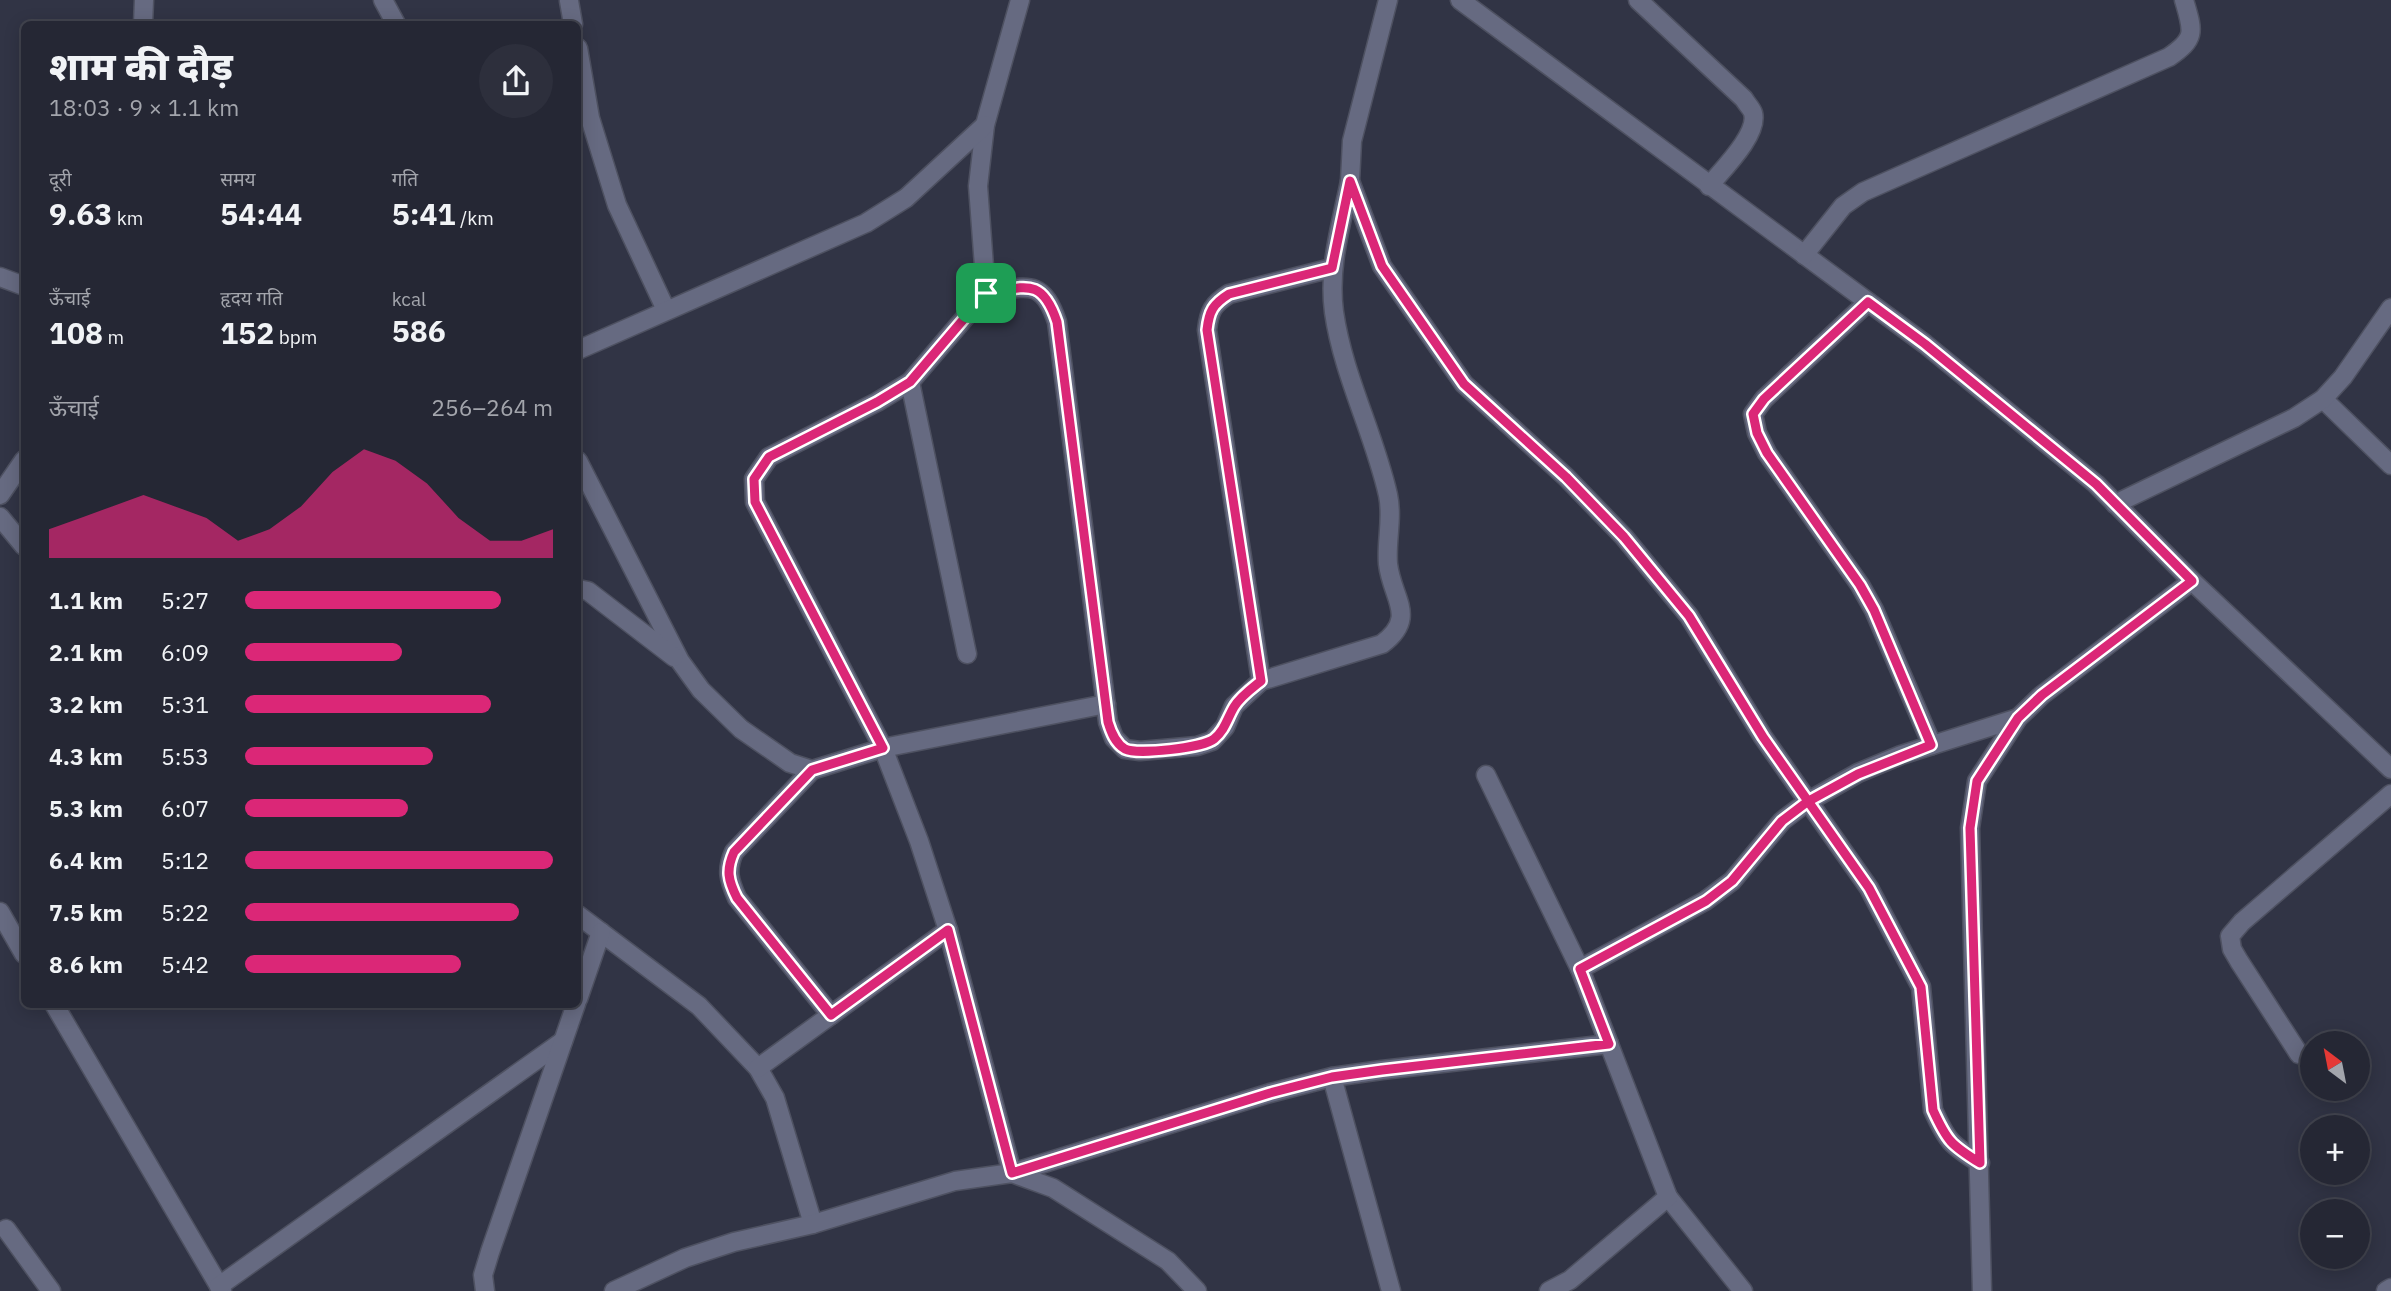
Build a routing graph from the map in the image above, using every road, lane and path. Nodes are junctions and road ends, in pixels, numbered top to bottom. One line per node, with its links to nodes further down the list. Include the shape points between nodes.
1 (144, 0): 9 (street)
2 (383, 0): 10 (street)
3 (1020, 0): 13 (street)
4 (1388, 0): 14 (street, via 1352,141)
5 (1460, 0): 15 (street)
6 (1638, 0): 15 (street, via 1744,99 1753,114 1747,138)
7 (2184, 0): 16 (street, via 2191,32 2188,44 2169,57 1863,192 1843,206)
8 (569, 1): 11 (street)
9 (143, 21)
10 (394, 21)
11 (572, 21)
12 (581, 66): 23 (street, via 590,118 617,205)
13 (985, 125): 20 (street, via 978,186); 23 (street, via 906,198 866,223)
14 (1350, 181): 17 (street); 47 (street, via 1382,266 1464,384 1566,477 1649,566 1689,616)
15 (1709, 186): 16 (street)
16 (1804, 255): 21 (street)
17 (1332, 268): 38 (street, via 1229,294 1209,313 1207,330); 38 (street, via 1341,349 1388,496 1388,566 1402,617 1396,633 1382,644)
18 (0, 277): 19 (street)
19 (21, 285)
20 (986, 293): 25 (street); 39 (street, via 1027,287 1043,293 1057,322)
21 (1868, 302): 31 (street, via 1925,344); 41 (street, via 1753,414 1767,453 1874,610)
22 (2391, 308): 26 (street)
23 (666, 310): 24 (street)
24 (581, 349)
25 (910, 382): 36 (street); 42 (street, via 769,457 754,479 755,502)
26 (2323, 399): 28 (street); 31 (street, via 2294,418)
27 (21, 464): 30 (street)
28 (2391, 465)
29 (581, 467): 37 (street)
30 (0, 495)
31 (2115, 504): 34 (street)
32 (0, 517): 33 (street)
33 (21, 542)
34 (2192, 581): 40 (street); 43 (street)
35 (581, 590): 37 (street)
36 (967, 654)
37 (680, 661): 44 (street, via 701,690 741,729 790,764)
38 (1261, 681): 39 (street, via 1234,706 1225,727 1212,741 1197,746 1125,749 1114,738)
39 (1106, 705): 42 (street)
40 (2018, 718): 41 (street); 63 (street, via 1977,781 1970,828)
41 (1931, 745): 47 (street, via 1858,774)
42 (883, 748): 44 (street); 50 (street)
43 (2391, 769)
44 (812, 770): 57 (street, via 734,852 729,880 737,898)
45 (1486, 775): 53 (street)
46 (2391, 794): 60 (street, via 2230,936 2239,961)
47 (1807, 802): 53 (street, via 1782,821 1732,881 1706,901); 63 (street, via 1869,888 1921,987 1933,1110 1953,1146)
48 (0, 912): 52 (street)
49 (581, 917): 51 (street)
50 (948, 930): 57 (street); 64 (street)
51 (601, 932): 54 (street); 61 (street, via 699,1006)
52 (21, 949)
53 (1580, 969): 59 (street)
54 (581, 990)
55 (56, 1008): 68 (street)
56 (575, 1008): 58 (street)
57 (831, 1015): 61 (street)
58 (563, 1041): 68 (street); 71 (street, via 490,1252 483,1275)
59 (1609, 1044): 62 (street); 65 (street)
60 (2299, 1054)
61 (758, 1068): 66 (street, via 775,1098)
62 (1332, 1077): 64 (street); 74 (street)
63 (1980, 1163): 77 (street)
64 (1012, 1173): 66 (street, via 955,1181); 73 (street, via 1053,1188 1157,1253)
65 (1668, 1197): 75 (street, via 1570,1280); 76 (street)
66 (813, 1224): 72 (street, via 685,1258)
67 (6, 1229): 70 (street)
68 (220, 1288)
69 (2391, 1288): 78 (street)
70 (51, 1291)
71 (485, 1291)
72 (614, 1291)
73 (1197, 1291)
74 (1391, 1291)
75 (1549, 1291)
76 (1743, 1291)
77 (1982, 1291)
78 (2386, 1291)

